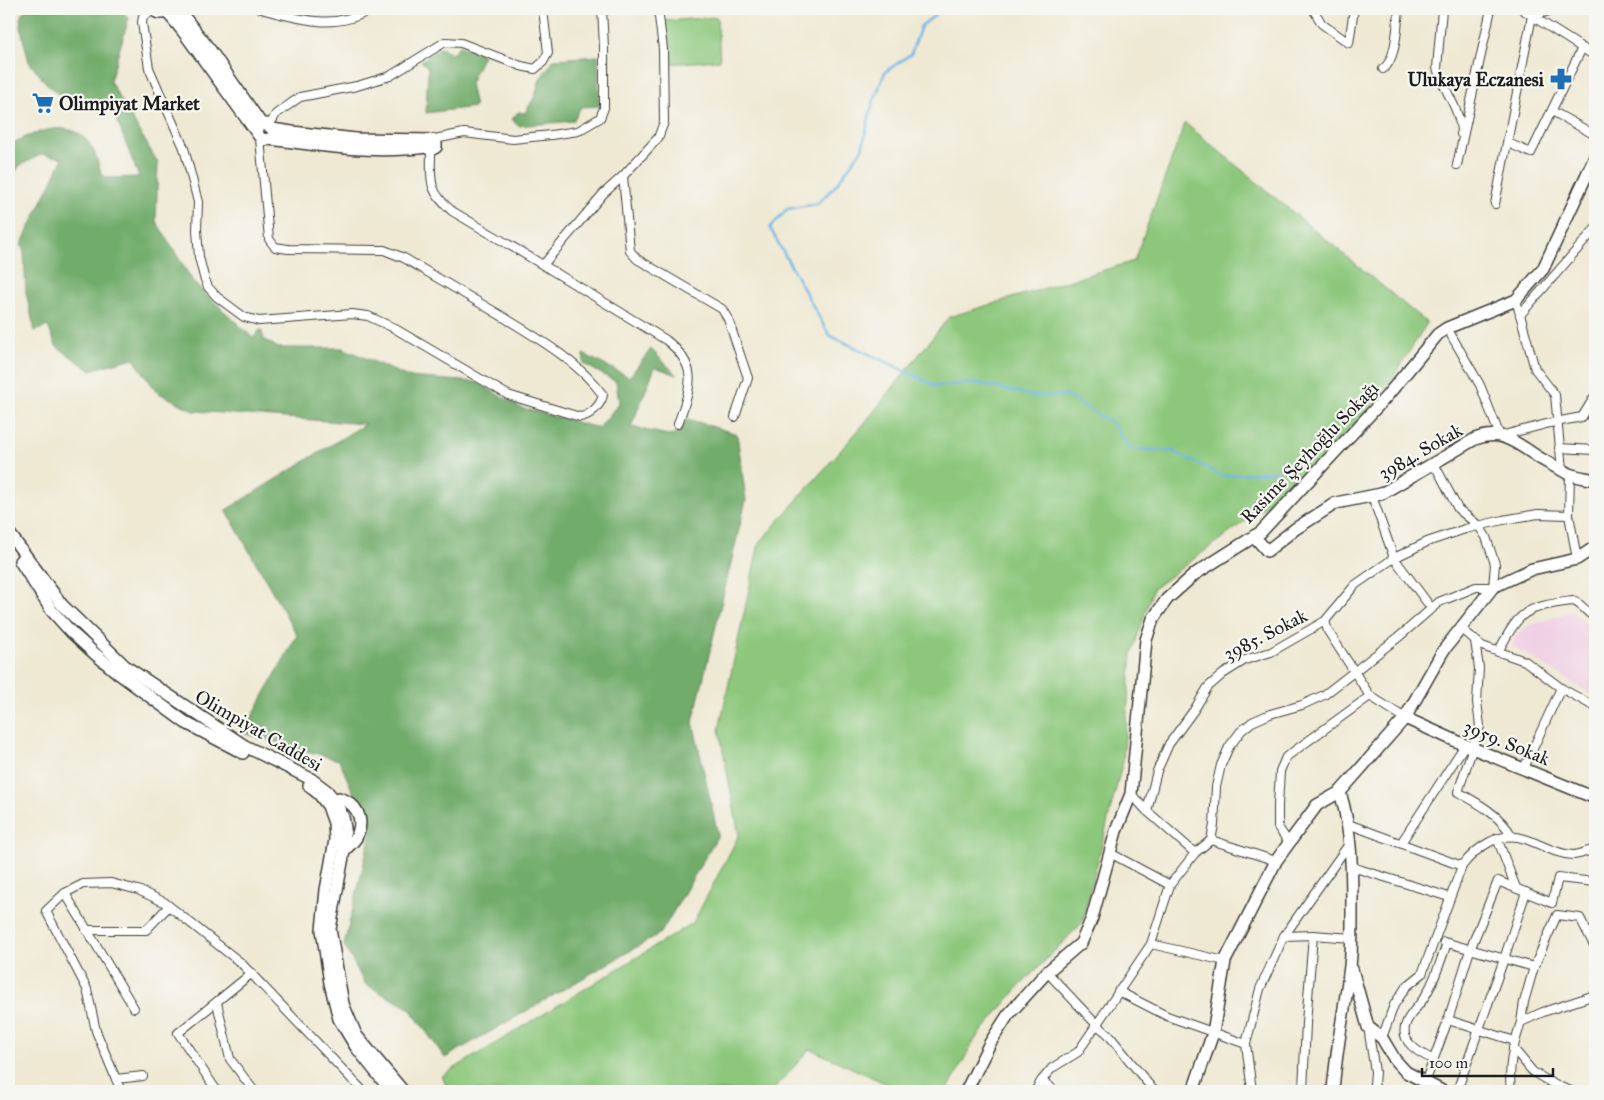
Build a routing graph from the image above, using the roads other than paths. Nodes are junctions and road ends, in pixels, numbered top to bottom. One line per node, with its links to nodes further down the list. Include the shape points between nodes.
1 (153, 9): 14 (street, via 160,13); 20 (street, via 143,16 142,23 149,68 184,148 198,202 199,257 208,287 217,297 244,317 260,321 352,314 368,316 508,395 580,417 587,416 603,399 594,384 572,363 541,340 404,258 384,250 288,249 275,246 269,239)
2 (261, 9): 3 (street, via 327,23 348,20)
3 (371, 9)
4 (543, 9): 20 (street, via 548,53 535,69 461,43 445,42 390,76 357,86 300,96 276,114)
5 (602, 9): 24 (street, via 604,108 600,118 578,131 513,139 464,133)
6 (658, 9): 27 (street, via 663,49 664,122 658,138)
7 (1313, 9): 8 (street, via 1322,24 1349,43)
8 (1354, 9)
9 (1399, 9): 18 (street, via 1392,57)
10 (1442, 9): 22 (street, via 1437,68 1459,118)
11 (1491, 9): 22 (street)
12 (1522, 9): 15 (street)
13 (1556, 9): 15 (street)
14 (172, 10): 20 (street, via 182,30)
15 (1532, 16): 16 (street); 23 (street)
16 (1582, 48): 17 (street); 19 (street)
17 (1595, 56)
18 (1383, 69)
19 (1552, 111): 21 (street); 23 (street, via 1531,153)
20 (265, 132): 24 (street, via 350,149)
21 (1595, 135)
22 (1462, 143): 26 (street)
23 (1508, 143): 28 (street)
24 (429, 146): 30 (street, via 431,183 440,202)
25 (1595, 157): 31 (street, Rasime Şeyhoğlu Sokağı, via 1543,269)
26 (1457, 166)
27 (623, 176): 30 (street, via 597,201); 35 (street, via 630,251 637,259 722,310 728,319 748,378)
28 (1495, 204)
29 (1595, 229): 32 (street)
30 (543, 265): 37 (street, via 680,351 688,364 690,377)
31 (1516, 300): 32 (street); 33 (street, Rasime Şeyhoğlu Sokağı)
32 (1520, 315): 36 (street, via 1535,369 1555,395)
33 (1446, 328): 38 (street, via 1480,385); 48 (street, Rasime Şeyhoğlu Sokağı, via 1287,505)
34 (1595, 396): 36 (street, via 1582,417)
35 (735, 417)
36 (1558, 422): 38 (street); 39 (street)
37 (678, 424)
38 (1500, 436): 41 (street, 3984. Sokak, via 1487,435); 42 (street, via 1518,442)
39 (1559, 448): 40 (street); 42 (street)
40 (1595, 450)
41 (1430, 466): 44 (street, 3984. Sokak); 46 (street, via 1437,469 1458,509)
42 (1566, 472): 43 (street); 45 (street)
43 (1595, 480)
44 (1372, 496): 48 (street, 3984. Sokak, via 1336,504 1294,529 1266,551); 51 (street)
45 (1569, 515): 46 (street, 3985. Sokak, via 1538,514); 52 (street)
46 (1479, 526): 51 (street, 3985. Sokak, via 1427,542); 53 (street, via 1495,564)
47 (9, 533): 70 (street, Olimpiyat Caddesi, via 62,606 125,666 245,746 311,779)
48 (1254, 536): 68 (street, Rasime Şeyhoğlu Sokağı, via 1195,574 1167,598 1153,619 1146,640)
49 (9, 546): 72 (street, Olimpiyat Caddesi, via 52,611 94,653 186,723 305,783 328,806)
50 (1595, 547): 52 (street)
51 (1394, 558): 54 (street); 56 (street, 3985. Sokak, via 1355,585)
52 (1577, 559): 53 (street, via 1532,569)
53 (1493, 587): 54 (street, via 1476,587 1439,602); 57 (street)
54 (1432, 609): 60 (street)
55 (1595, 617): 59 (street, via 1573,601 1534,609 1523,615)
56 (1325, 621): 60 (street); 71 (street, 3985. Sokak, via 1271,652 1245,660 1208,687 1169,744 1157,771)
57 (1461, 628): 58 (street); 64 (street, via 1443,651)
58 (1475, 641): 59 (street); 65 (street, via 1480,726)
59 (1498, 652): 61 (street, via 1525,661)
60 (1354, 672): 62 (street); 76 (street, via 1324,695 1270,714 1241,731 1221,765)
61 (1561, 688): 63 (street); 66 (street)
62 (1370, 696): 64 (street); 77 (street, via 1286,757 1280,771 1278,827)
63 (1595, 707)
64 (1405, 718): 65 (street, 3959. Sokak); 67 (street)
65 (1469, 746): 66 (street, 3959. Sokak); 74 (street, via 1458,792 1505,825); 78 (street)
66 (1524, 768): 69 (street, 3959. Sokak)
67 (1340, 792): 73 (street); 77 (street, via 1317,805)
68 (1131, 794): 71 (street); 81 (street, Rasime Şeyhoğlu Sokağı)
69 (1595, 798)
70 (335, 801): 72 (street, via 332,810); 133 (street, Olimpiyat Caddesi, via 344,822 344,851 330,929 344,1004 356,1035)
71 (1147, 811): 82 (street)
72 (334, 823): 132 (street, Olimpiyat Caddesi, via 335,840 322,930 330,983 339,1020)
73 (1348, 824): 78 (street); 79 (street)
74 (1512, 836): 75 (street); 80 (street, via 1552,851 1575,855)
75 (1496, 838): 84 (street, via 1471,854); 88 (street)
76 (1211, 840): 82 (street); 83 (street)
77 (1289, 843): 83 (street)
78 (1400, 843): 84 (street)
79 (1349, 844): 85 (street); 97 (street)
80 (1595, 850)
81 (1110, 853): 87 (street); 108 (street, Rasime Şeyhoğlu Sokağı, via 1092,918 1081,943)
82 (1195, 853): 87 (street)
83 (1276, 861): 105 (street)
84 (1462, 866): 91 (street)
85 (1352, 867): 91 (street); 98 (street)
86 (1595, 882): 92 (street, via 1558,878)
87 (1170, 885): 101 (street)
88 (1516, 888): 89 (street); 103 (street, via 1498,881)
89 (1526, 892): 92 (street); 104 (street)
90 (65, 893): 93 (street, via 83,884 111,883 138,890); 95 (street); 125 (street, via 46,912 87,989 96,1031)
91 (1449, 897): 99 (street)
92 (1552, 903): 94 (street)
93 (169, 906): 95 (street, via 146,930); 109 (street)
94 (1557, 916): 102 (street, via 1580,918); 107 (street)
95 (86, 930): 113 (street)
96 (1313, 935): 97 (street); 98 (street); 140 (street)
97 (1284, 936): 121 (street, via 1260,989)
98 (1352, 938): 106 (street)
99 (1435, 938): 100 (street); 120 (street, via 1422,974 1406,987 1394,1005)
100 (1447, 943): 103 (street); 123 (street, via 1433,982 1406,1021 1408,1044)
101 (1151, 944): 105 (street); 110 (street)
102 (1595, 947)
103 (1470, 950): 104 (street); 114 (street)
104 (1504, 959): 107 (street); 118 (street)
105 (1225, 961): 119 (street)
106 (1350, 964): 117 (street); 141 (street)
107 (1534, 967): 115 (street)
108 (1047, 972): 116 (street); 134 (street, Rasime Şeyhoğlu Sokağı, via 1008,1015)
109 (252, 973): 112 (street); 131 (street)
110 (1118, 991): 116 (street); 119 (street, via 1167,1016)
111 (1595, 995): 115 (street)
112 (216, 1003): 129 (street, via 178,1034); 130 (street, via 230,1059)
113 (134, 1008)
114 (1448, 1020): 118 (street); 123 (street)
115 (1521, 1022): 122 (street)
116 (1097, 1025): 126 (street, via 1078,1052 1052,1068); 137 (street)
117 (1368, 1027): 120 (street); 142 (street)
118 (1479, 1030): 122 (street); 144 (street)
119 (1214, 1033): 121 (street); 138 (street)
120 (1382, 1038): 127 (street, via 1406,1072)
121 (1246, 1044): 139 (street)
122 (1514, 1044): 145 (street, via 1509,1073); 146 (street, via 1533,1072)
123 (1434, 1060): 127 (street)
124 (143, 1076): 125 (street)
125 (116, 1079): 128 (street)
126 (1042, 1080): 135 (street); 136 (street)
127 (1425, 1083): 143 (street)
128 (121, 1091)
129 (217, 1091)
130 (254, 1091)
131 (363, 1091)
132 (391, 1091)
133 (403, 1091)
134 (966, 1091)
135 (1035, 1091)
136 (1055, 1091)
137 (1154, 1091)
138 (1193, 1091)
139 (1252, 1091)
140 (1303, 1091)
141 (1333, 1091)
142 (1377, 1091)
143 (1442, 1091)
144 (1457, 1091)
145 (1511, 1091)
146 (1571, 1091)

